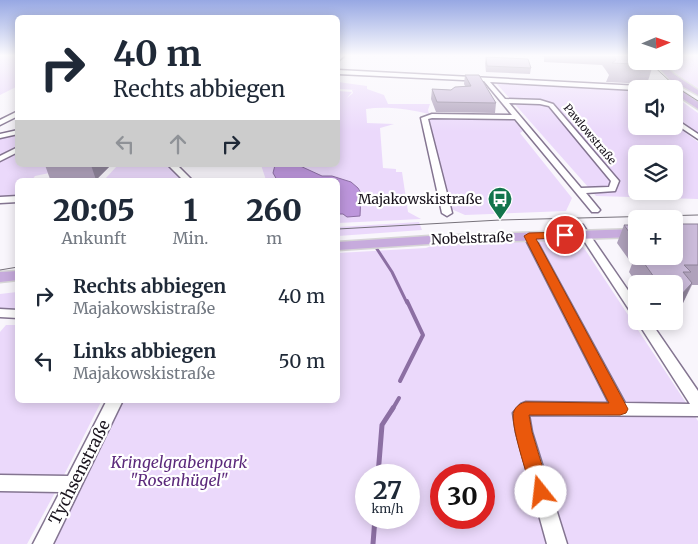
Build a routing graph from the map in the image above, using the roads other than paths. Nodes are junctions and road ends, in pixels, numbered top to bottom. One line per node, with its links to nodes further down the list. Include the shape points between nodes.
1 (487, 81): 8 (street)
2 (514, 81): 4 (street)
3 (679, 81): 6 (main road)
4 (628, 87)
5 (683, 91): 6 (main road)
6 (696, 92)
7 (683, 96): 9 (main road)
8 (503, 101): 11 (street); 23 (street, Pawlowstraße, via 551,105 615,181 612,188 606,190)
9 (698, 106)
10 (15, 115): 12 (street)
11 (516, 117): 23 (street); 27 (street, Nobelstraße, via 424,118)
12 (0, 123)
13 (683, 126): 18 (street)
14 (0, 129): 15 (street)
15 (15, 131)
16 (15, 132): 17 (street)
17 (0, 136)
18 (698, 137)
19 (15, 151): 20 (street)
20 (0, 159)
21 (174, 167): 22 (street)
22 (186, 178)
23 (578, 190): 26 (street)
24 (15, 199): 25 (street)
25 (0, 200)
26 (595, 210)
27 (446, 213)
28 (628, 227): 29 (main road, Nobelstraße)
29 (583, 231): 30 (main road, Nobelstraße); 31 (main road, Nobelstraße); 32 (main road, Nobelstraße, via 463,231); 36 (street)
30 (628, 233)
31 (529, 236): 33 (main road, Nobelstraße); 42 (street)
32 (340, 238)
33 (340, 246)
34 (15, 275): 35 (main road)
35 (0, 277)
36 (628, 298)
37 (0, 313): 38 (street)
38 (15, 314)
39 (649, 330): 41 (street)
40 (114, 403): 45 (street, Tychsenstraße)
41 (698, 403)
42 (620, 409): 43 (street); 47 (street, via 526,408 521,413)
43 (698, 410)
44 (0, 483): 45 (street)
45 (74, 484): 46 (street, Tychsenstraße)
46 (43, 544)
47 (557, 544)

